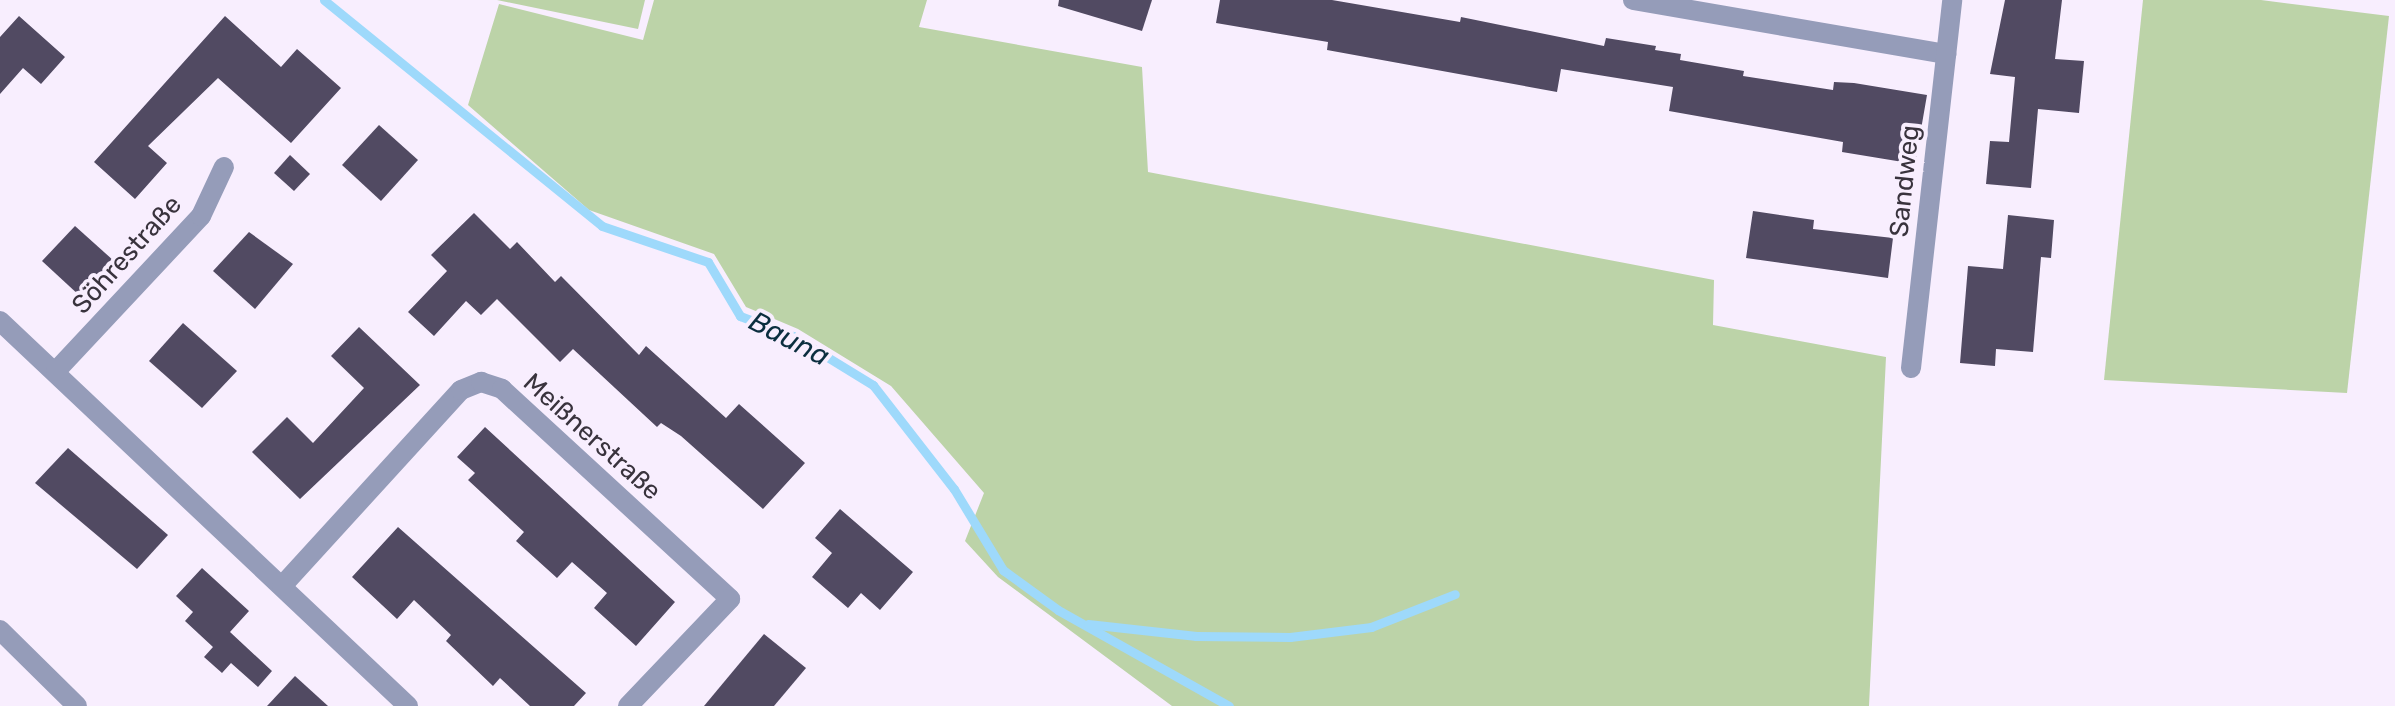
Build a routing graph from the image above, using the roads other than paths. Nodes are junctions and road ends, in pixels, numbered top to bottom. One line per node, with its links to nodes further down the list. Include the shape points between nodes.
1 (1633, 0): 3 (street)
2 (1952, 0): 3 (street, Sandweg)
3 (1946, 54): 6 (street, Sandweg)
4 (224, 167): 7 (street, Söhrestraße, via 201,216)
5 (0, 321): 7 (street)
6 (1911, 368)
7 (56, 371): 8 (street)
8 (282, 586): 11 (street); 12 (street, Meißnerstraße, via 461,390 481,382 502,389 730,599)
9 (0, 630): 10 (street)
10 (77, 706)
11 (408, 706)
12 (628, 706)

